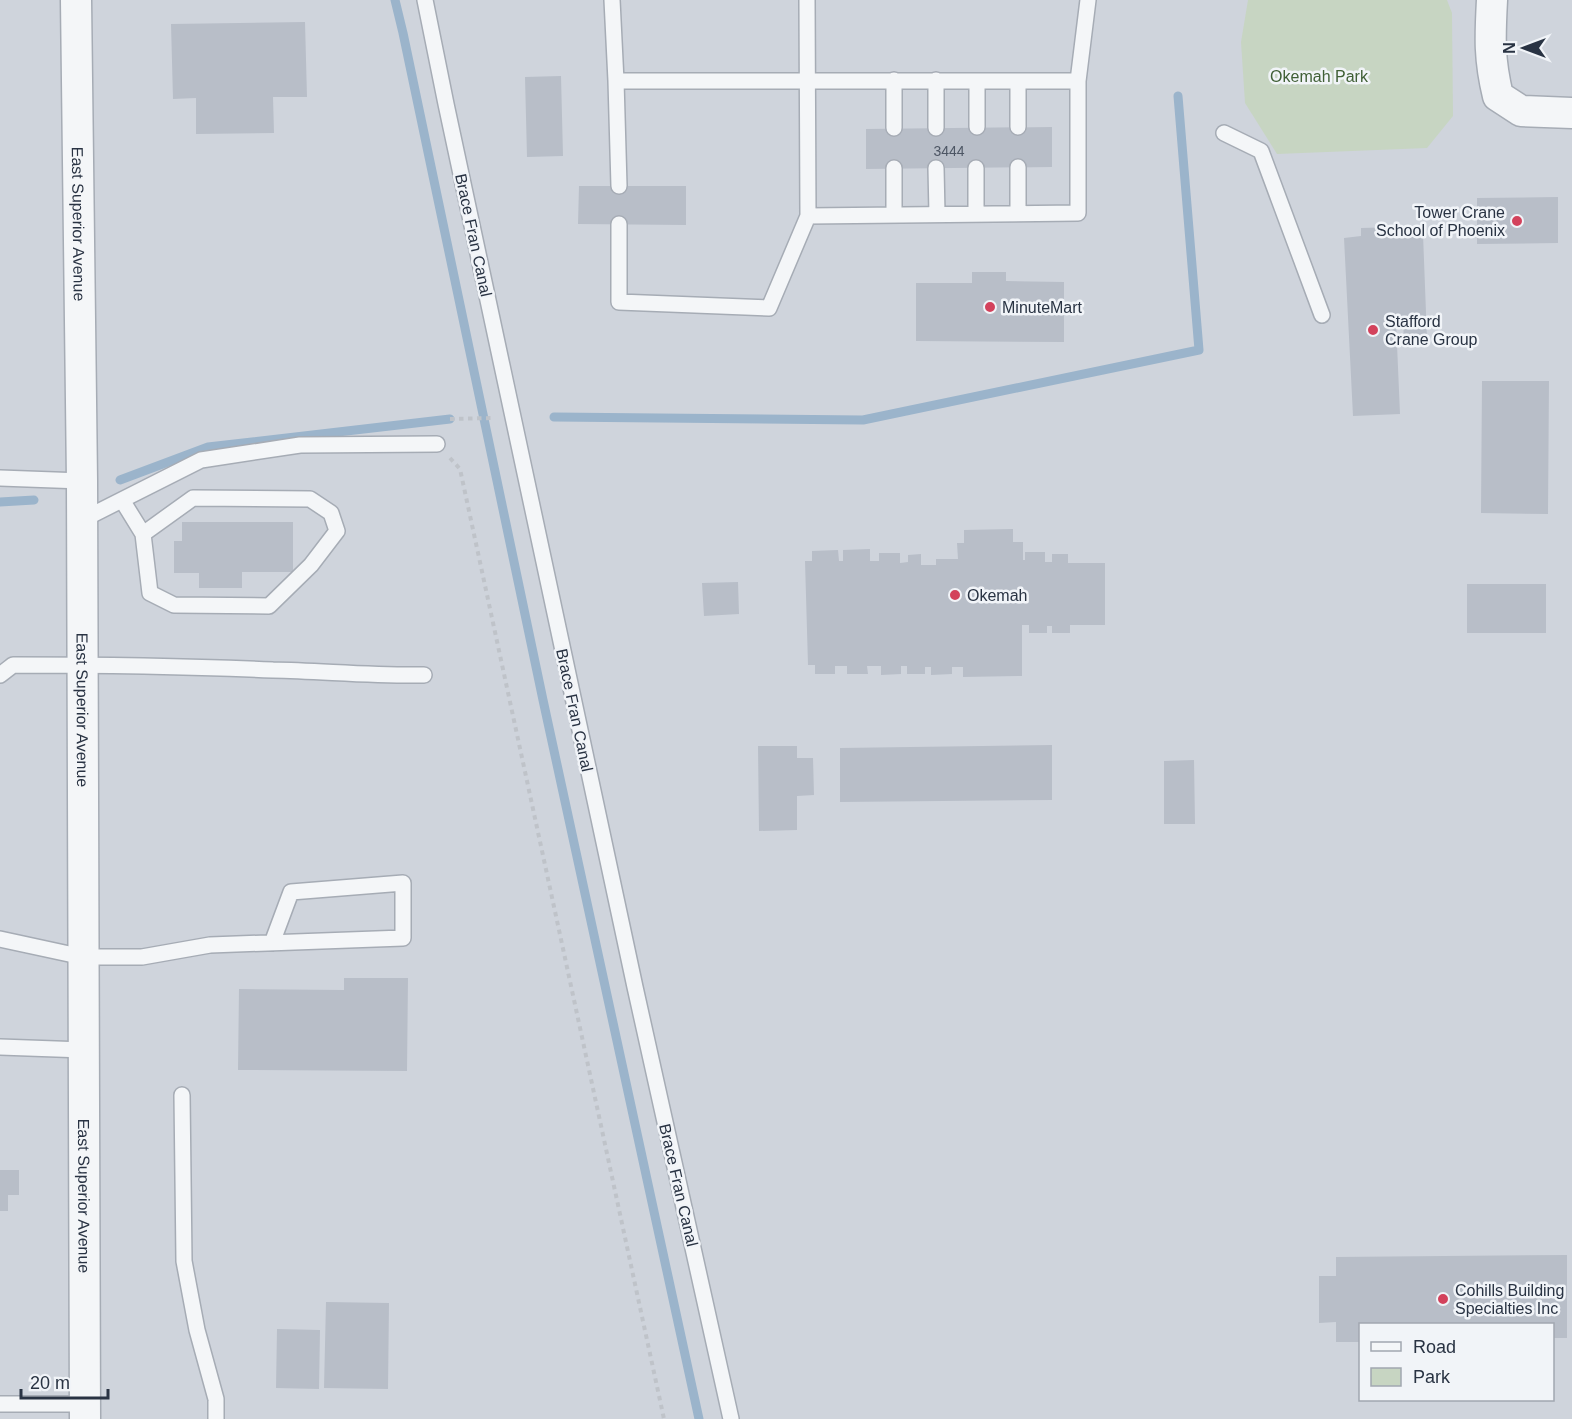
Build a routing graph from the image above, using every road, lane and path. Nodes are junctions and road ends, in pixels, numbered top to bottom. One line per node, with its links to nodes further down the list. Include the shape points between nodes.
1 (76, 0): 36 (street, East Superior Avenue)
2 (425, 0): 53 (lane, Brace Fran Canal)
3 (612, 0): 10 (lane)
4 (807, 0): 7 (lane)
5 (1088, 0): 13 (lane)
6 (1492, 0): 14 (street, via 1489,44 1498,96 1521,111)
7 (808, 80): 8 (lane); 10 (lane); 29 (lane)
8 (894, 80): 9 (lane); 17 (lane)
9 (936, 80): 11 (lane); 18 (lane)
10 (616, 81): 24 (lane)
11 (977, 81): 12 (lane); 15 (lane)
12 (1018, 81): 13 (lane); 16 (lane)
13 (1078, 81): 25 (lane, via 1078,213)
14 (1572, 112)
15 (977, 127)
16 (1018, 127)
17 (894, 128)
18 (936, 128)
19 (1224, 133): 31 (lane, via 1262,152)
20 (1018, 167): 25 (lane)
21 (894, 168): 26 (lane)
22 (936, 168): 27 (lane)
23 (976, 168): 28 (lane)
24 (619, 186)
25 (1018, 213): 28 (lane)
26 (894, 214): 27 (lane); 29 (lane)
27 (938, 214): 28 (lane)
28 (976, 214)
29 (808, 216): 30 (lane, via 769,308 619,302)
30 (619, 224)
31 (1322, 315)
32 (493, 418): 33 (path)
33 (450, 419)
34 (438, 444): 37 (lane, via 300,445 201,460); 52 (path, via 460,469)
35 (0, 478): 36 (lane)
36 (82, 481): 38 (street, East Superior Avenue)
37 (122, 500): 38 (lane); 39 (lane)
38 (82, 520): 40 (street, East Superior Avenue)
39 (143, 534): 39 (lane, via 150,593 174,605 269,606 311,565 337,531 331,513 310,499 194,498)
40 (82, 665): 41 (lane, via 13,665); 42 (lane); 45 (street, East Superior Avenue)
41 (0, 675)
42 (424, 675)
43 (0, 939): 45 (lane)
44 (272, 943): 44 (lane, via 403,938 403,883 291,892); 45 (lane, via 210,945 142,957)
45 (83, 957): 47 (street, East Superior Avenue)
46 (0, 1047): 47 (lane)
47 (84, 1050): 50 (street, East Superior Avenue)
48 (182, 1095): 51 (lane, via 184,1261 216,1399)
49 (0, 1404): 50 (lane)
50 (85, 1411)
51 (216, 1419)
52 (664, 1419)
53 (731, 1419)

